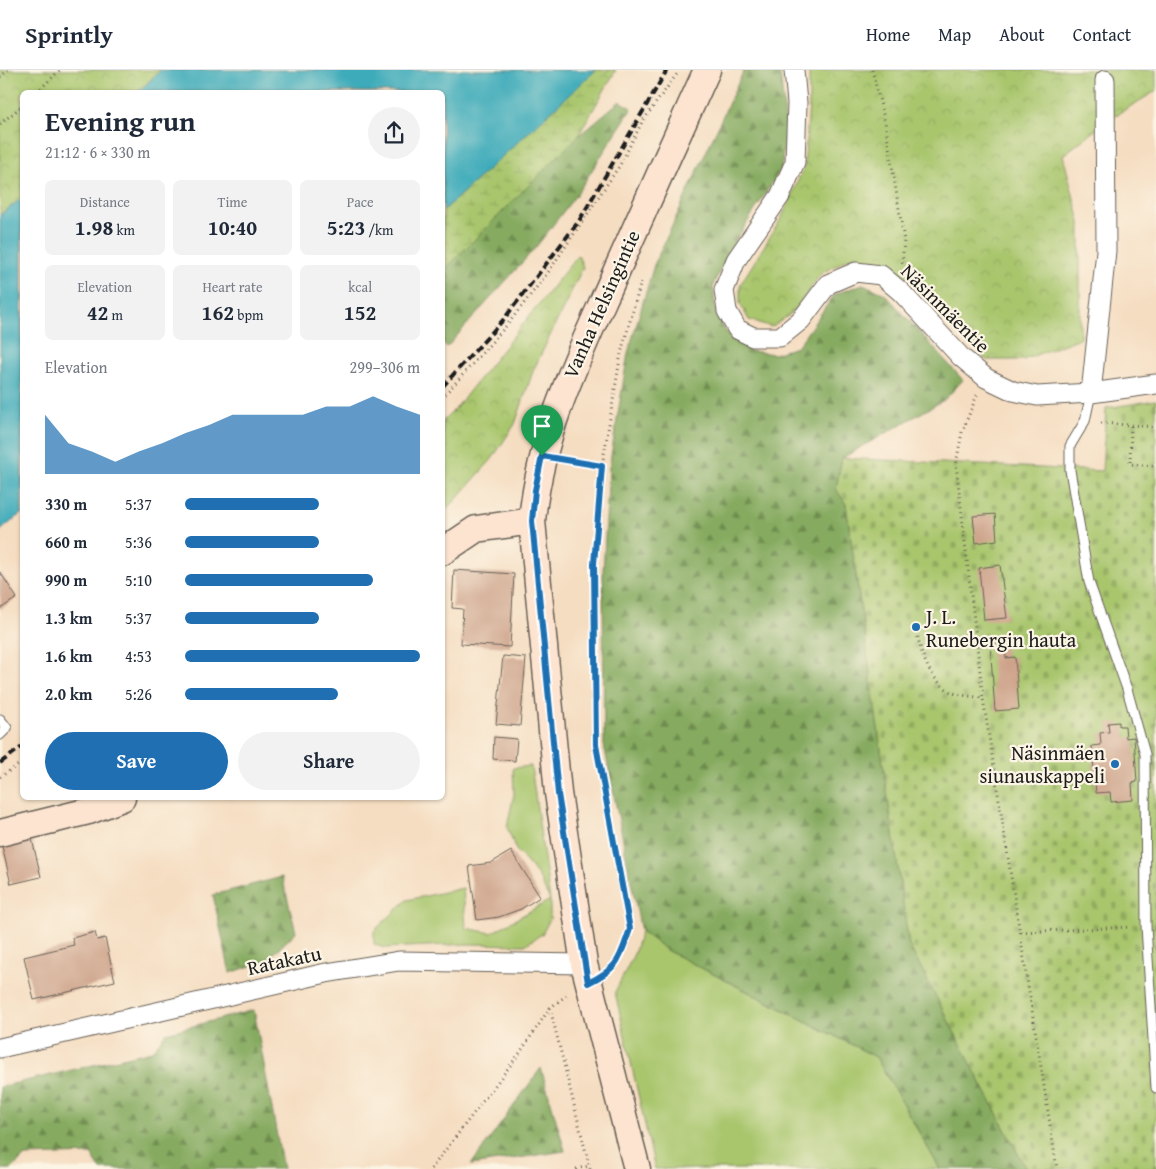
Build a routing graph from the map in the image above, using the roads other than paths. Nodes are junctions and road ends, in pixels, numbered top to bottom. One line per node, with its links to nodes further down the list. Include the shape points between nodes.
1 (706, 70): 6 (street, Vanha Helsingintie, via 565,385 542,456)
2 (794, 70): 5 (street, Näsinmäentie, via 796,162 780,196 736,260 724,290 727,311 738,329 753,337 780,337 801,320 828,284 856,272 881,275 901,292 960,357 986,378 1013,391 1038,396)
3 (1105, 80): 5 (street, via 1106,251)
4 (1156, 384): 5 (street, Näsinmäentie)
5 (1091, 393): 14 (lane, via 1086,421 1070,446 1070,470 1089,582 1127,689 1145,754 1146,926)
6 (532, 521): 7 (street, via 476,529); 12 (street, Vanha Helsingintie, via 558,794)
7 (445, 550)
8 (0, 718): 9 (lane, via 7,728)
9 (0, 735)
10 (117, 800): 11 (street, via 90,811)
11 (0, 833)
12 (586, 973): 13 (street, Ratakatu, via 399,961 326,973); 15 (street, Vanha Helsingintie)
13 (0, 1048)
14 (1156, 1088)
15 (637, 1169)

